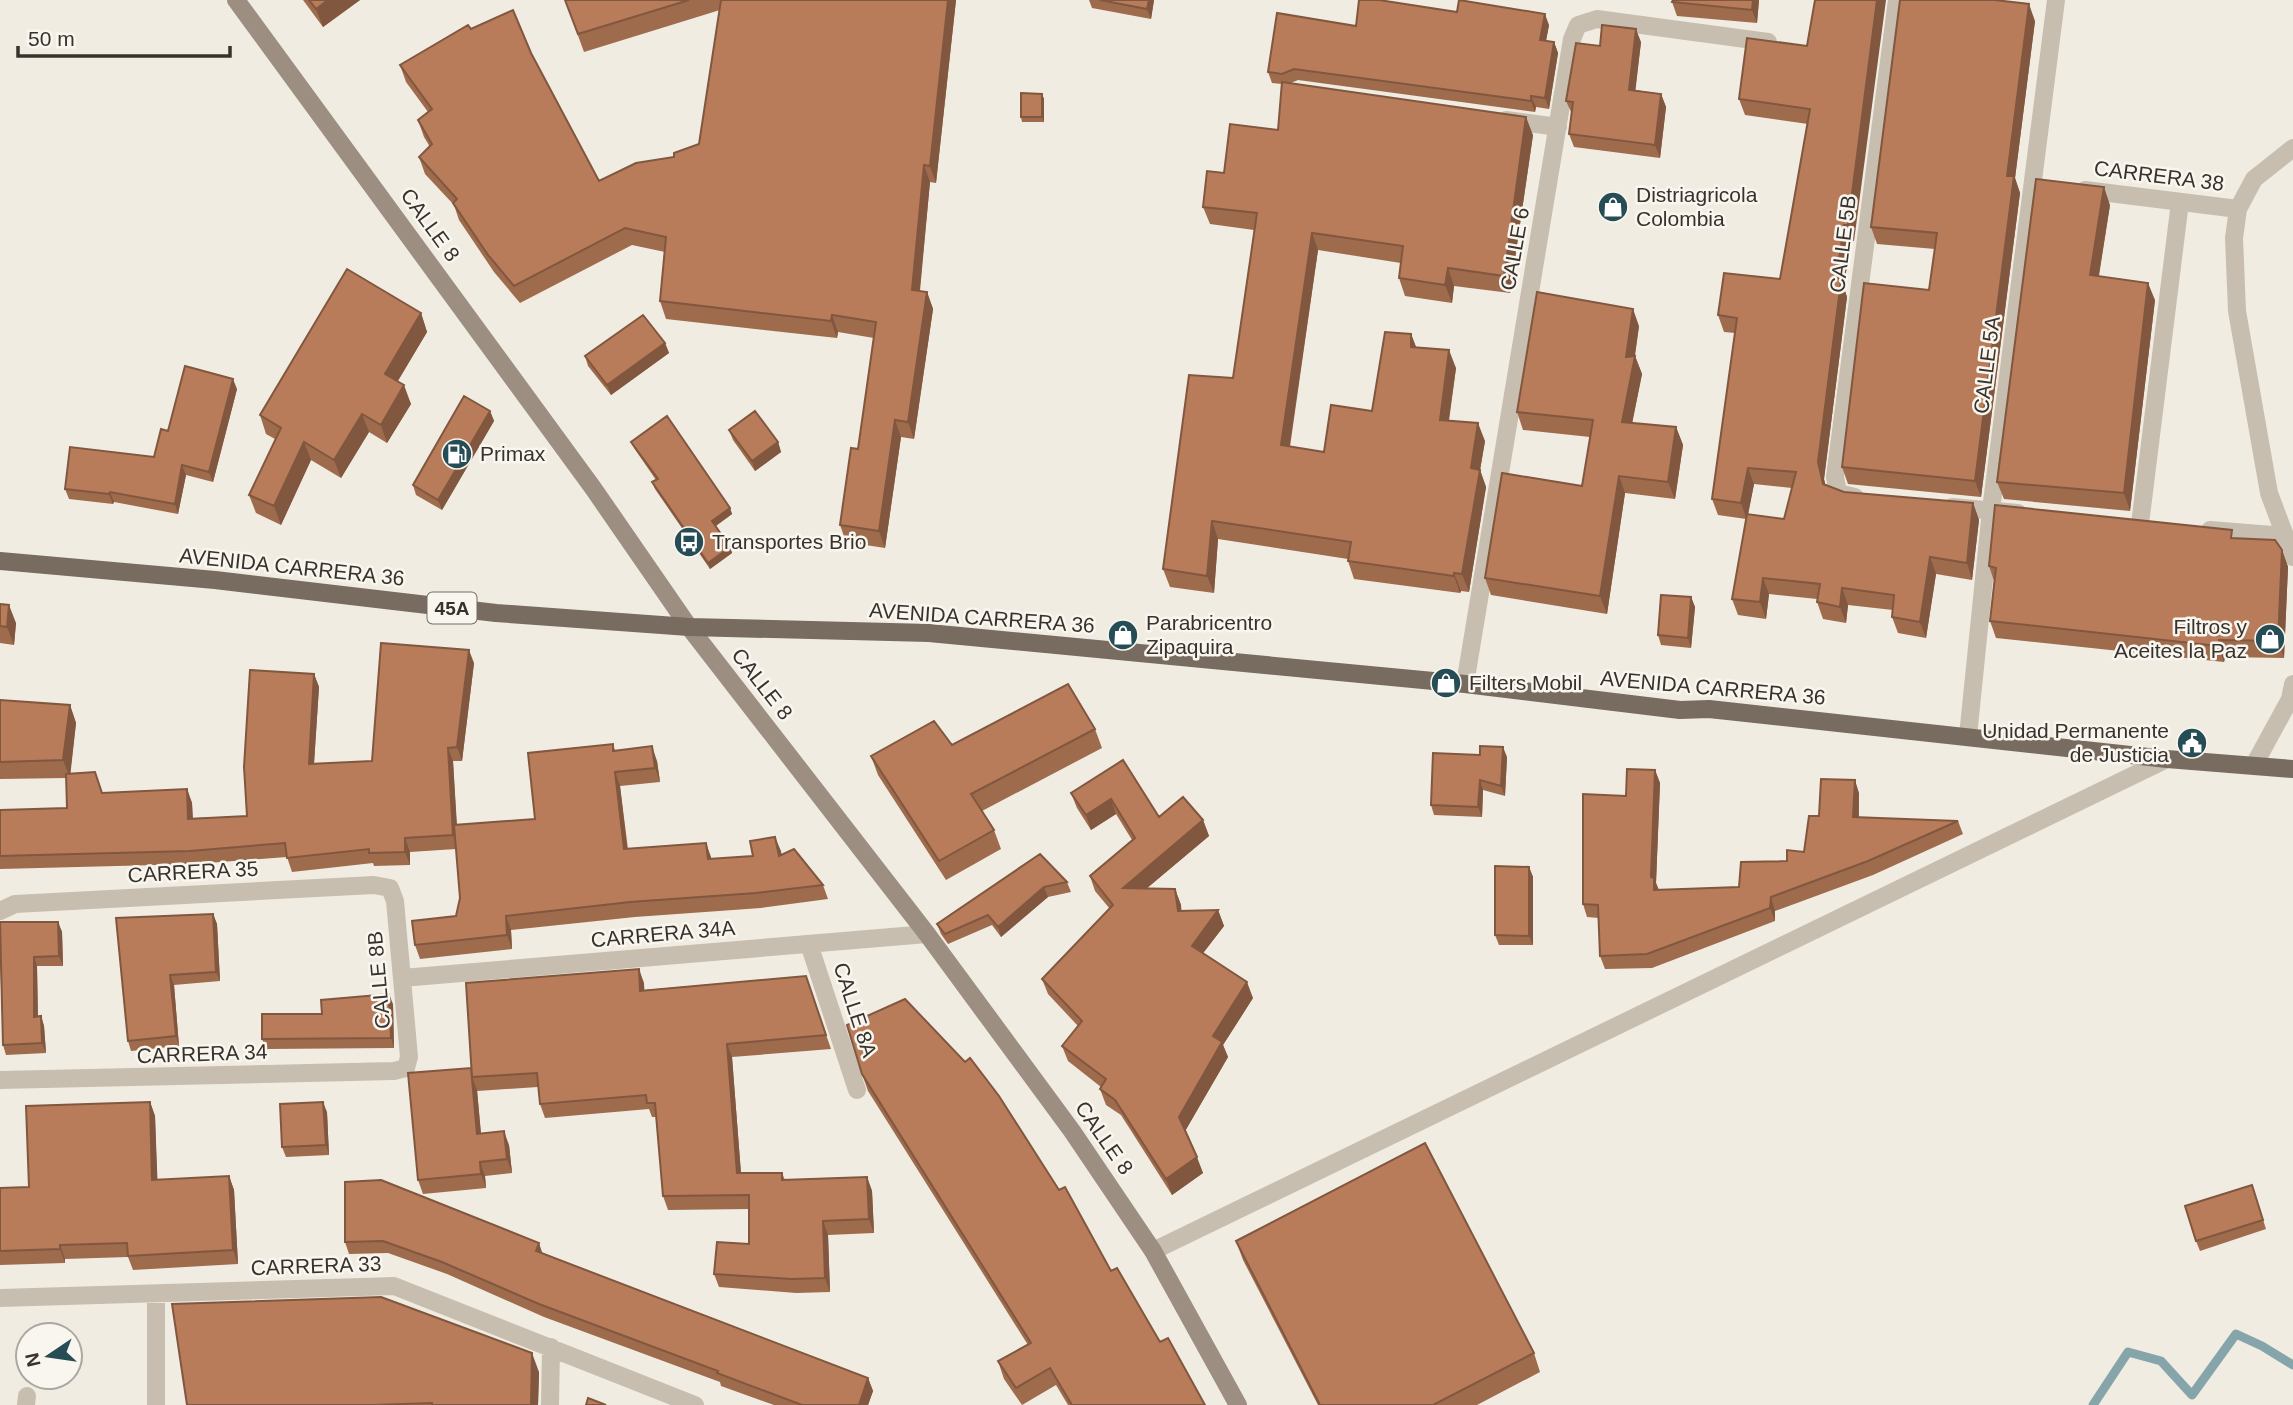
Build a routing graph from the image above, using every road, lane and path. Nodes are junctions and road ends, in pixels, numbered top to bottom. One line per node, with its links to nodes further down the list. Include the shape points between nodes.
1 (236, 0): 20 (main road, CALLE 8)
2 (1897, 0): 11 (street, CALLE 5B, via 1835,477 1838,493)
3 (2056, 0): 13 (street, CALLE 5A, via 2039,185)
4 (1782, 44): 6 (street, CALLE 6, via 1597,19 1578,25)
5 (1489, 117): 6 (street)
6 (1558, 127): 21 (street, CALLE 6)
7 (2293, 148): 10 (street, via 2255,178)
8 (2073, 189): 9 (street, CARRERA 38)
9 (2180, 202): 10 (street, CARRERA 38); 15 (street)
10 (2238, 209): 17 (street, via 2234,238 2237,311 2269,493)
11 (1867, 499)
12 (1936, 505): 13 (street)
13 (1991, 510): 14 (street); 23 (street, CALLE 5A)
14 (2032, 514)
15 (2140, 524)
16 (2193, 528): 17 (street)
17 (2285, 536): 18 (street)
18 (2293, 557)
19 (0, 561): 20 (main road, AVENIDA CARRERA 36 / 45A, via 496,612)
20 (690, 627): 21 (main road, AVENIDA CARRERA 36 / 45A, via 929,633); 29 (main road, CALLE 8)
21 (1465, 684): 23 (main road, AVENIDA CARRERA 36 / 45A, via 1680,710 1709,709)
22 (2293, 684): 25 (street, via 2290,699)
23 (1968, 736): 24 (main road, AVENIDA CARRERA 36 / 45A)
24 (2167, 758): 25 (main road, AVENIDA CARRERA 36 / 45A); 35 (street)
25 (2254, 765): 26 (main road, AVENIDA CARRERA 36 / 45A)
26 (2293, 769)
27 (390, 888): 28 (street, CARRERA 35, via 374,885 15,904); 31 (street, CALLE 8B)
28 (0, 911)
29 (927, 934): 30 (street, CARRERA 34A); 35 (main road, CALLE 8, via 1072,1130)
30 (809, 944): 31 (street, CARRERA 34A); 34 (street, CALLE 8A)
31 (402, 978): 32 (street, CALLE 8B)
32 (406, 1068): 33 (street, CARRERA 34)
33 (0, 1080)
34 (857, 1090)
35 (1153, 1251): 42 (main road, CALLE 8)
36 (156, 1295): 37 (street, CARRERA 33); 38 (street, CARRERA 33, via 394,1286); 39 (street)
37 (0, 1298)
38 (551, 1347): 40 (street); 41 (street, CARRERA 33)
39 (156, 1405)
40 (551, 1405)
41 (695, 1405)
42 (1238, 1405)

